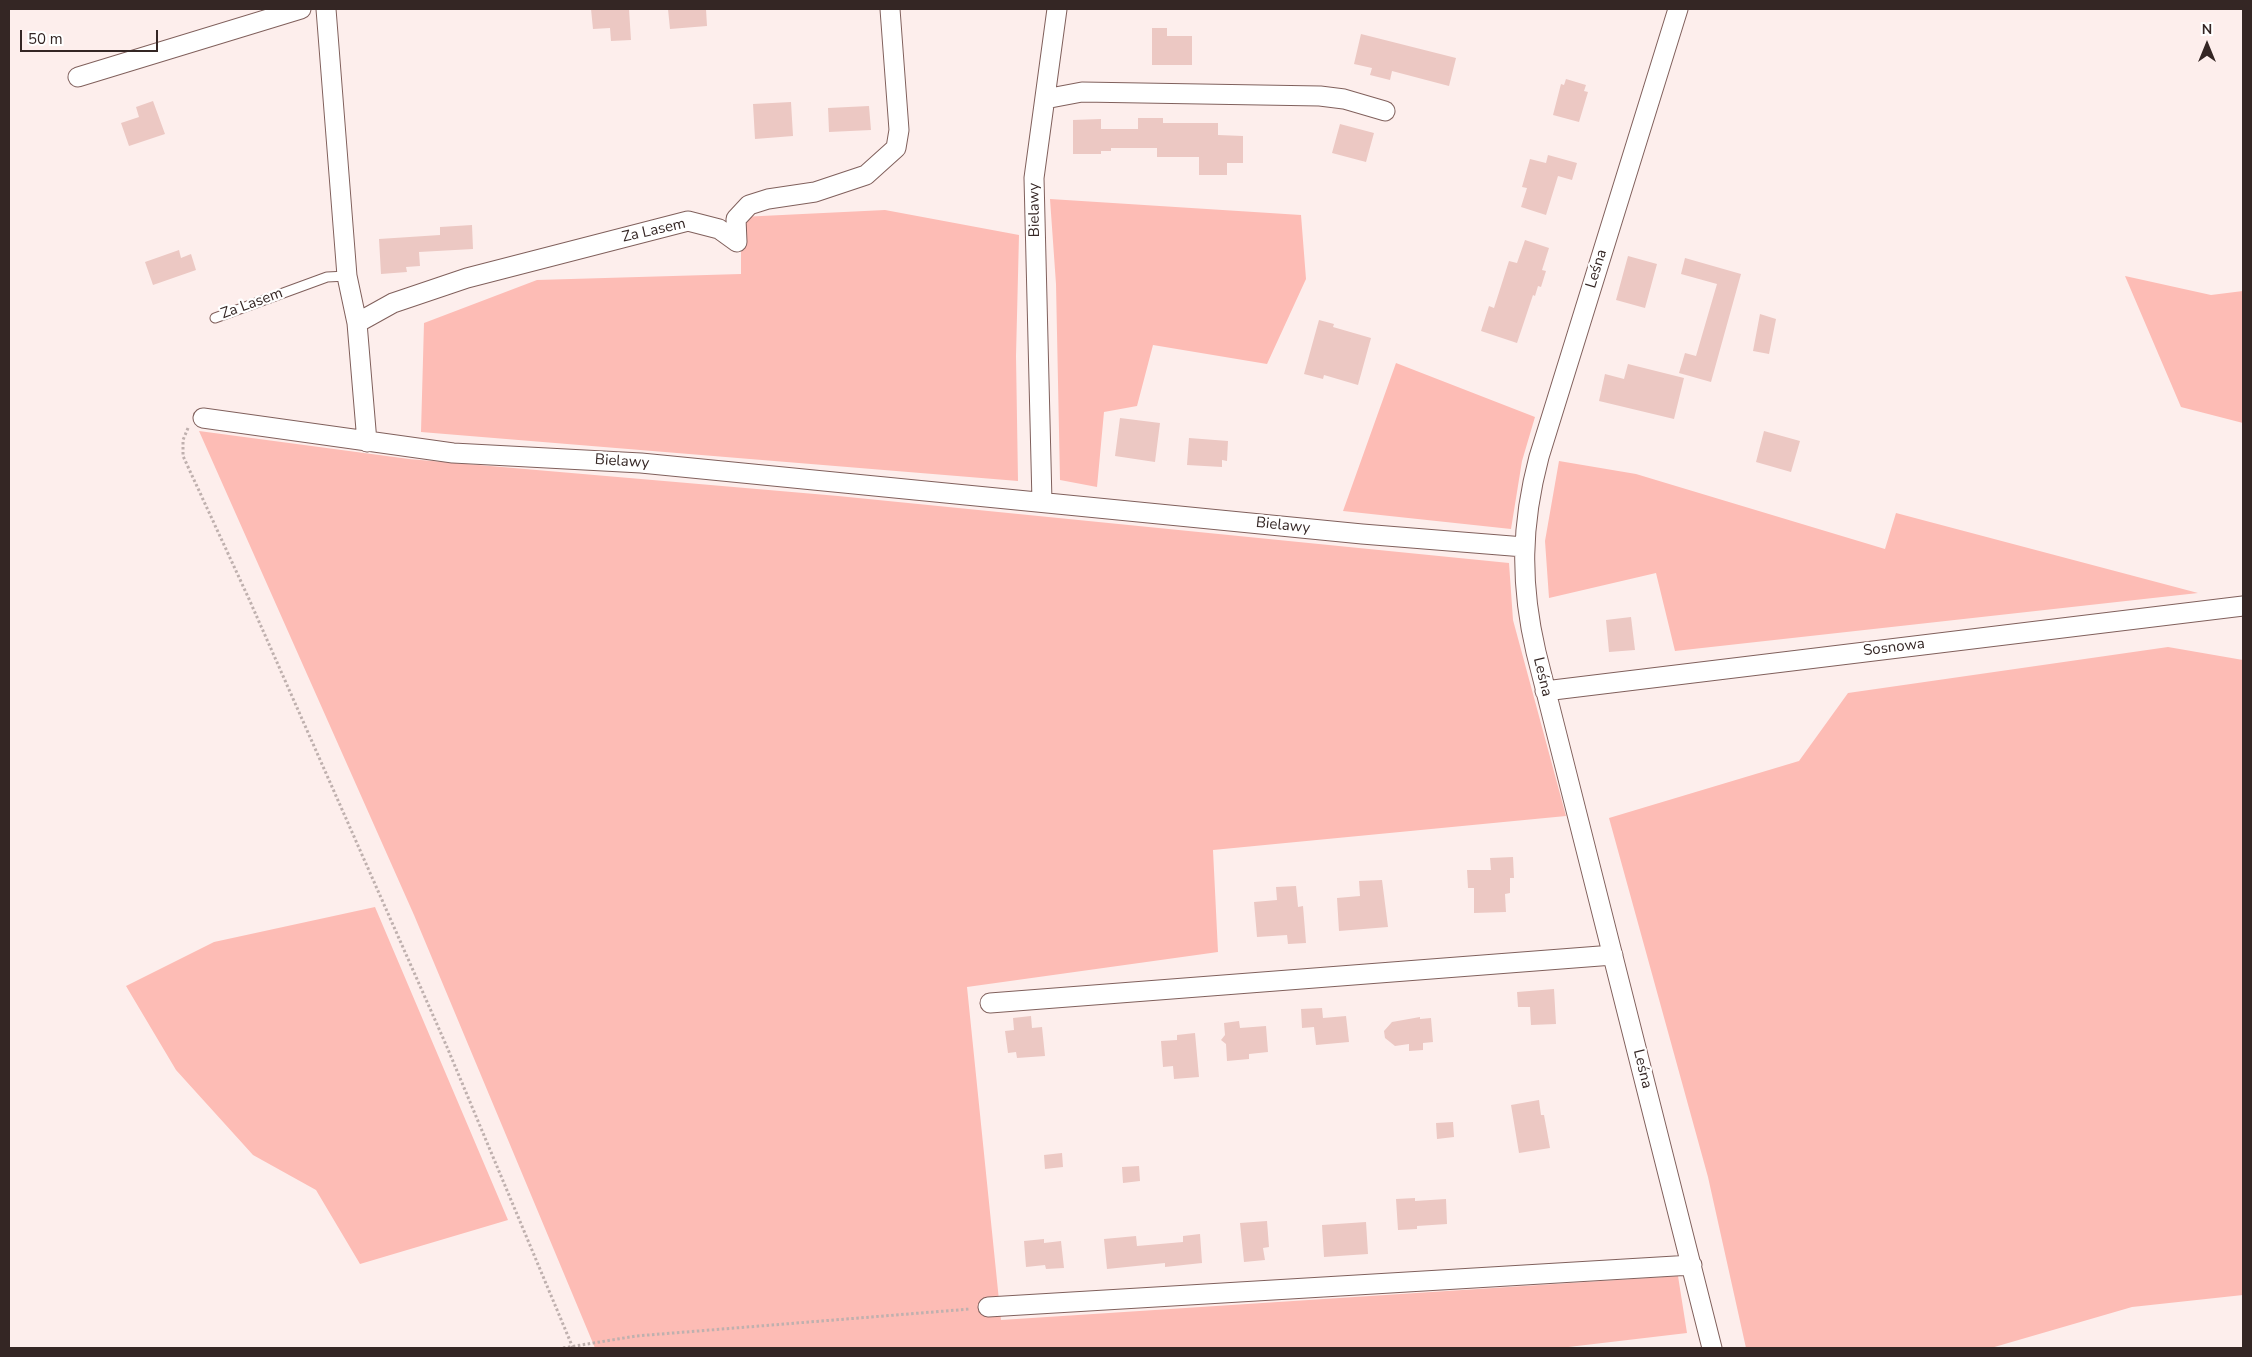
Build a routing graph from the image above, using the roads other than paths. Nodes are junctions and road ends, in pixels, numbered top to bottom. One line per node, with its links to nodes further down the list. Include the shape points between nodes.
1 (301, 9): 6 (street)
2 (326, 9): 9 (street)
3 (890, 9): 11 (street, Za Lasem, via 899,130 896,148 866,175 816,192 749,205 736,220 737,242 719,229 688,221 467,278 392,303)
4 (1057, 9): 7 (street, Bielawy)
5 (1678, 9): 15 (street, Leśna, via 1541,450 1530,493)
6 (78, 77)
7 (1045, 99): 8 (street, via 1082,92 1320,96); 14 (street, Bielawy, via 1034,178)
8 (1385, 111)
9 (347, 276): 10 (lane, Za Lasem, via 327,277); 11 (street)
10 (215, 318)
11 (357, 323): 13 (street)
12 (203, 418): 13 (street, Bielawy)
13 (367, 442): 14 (street, Bielawy, via 454,453 642,463)
14 (1042, 502): 15 (street, Bielawy)
15 (1524, 547): 17 (street, Leśna, via 1528,612)
16 (2243, 606): 17 (street, Sosnowa)
17 (1545, 691): 18 (street, Leśna)
18 (1614, 955): 19 (street); 20 (street, Leśna)
19 (990, 1003)
20 (1692, 1265): 21 (street); 22 (street, Leśna)
21 (988, 1307)
22 (1712, 1348)

